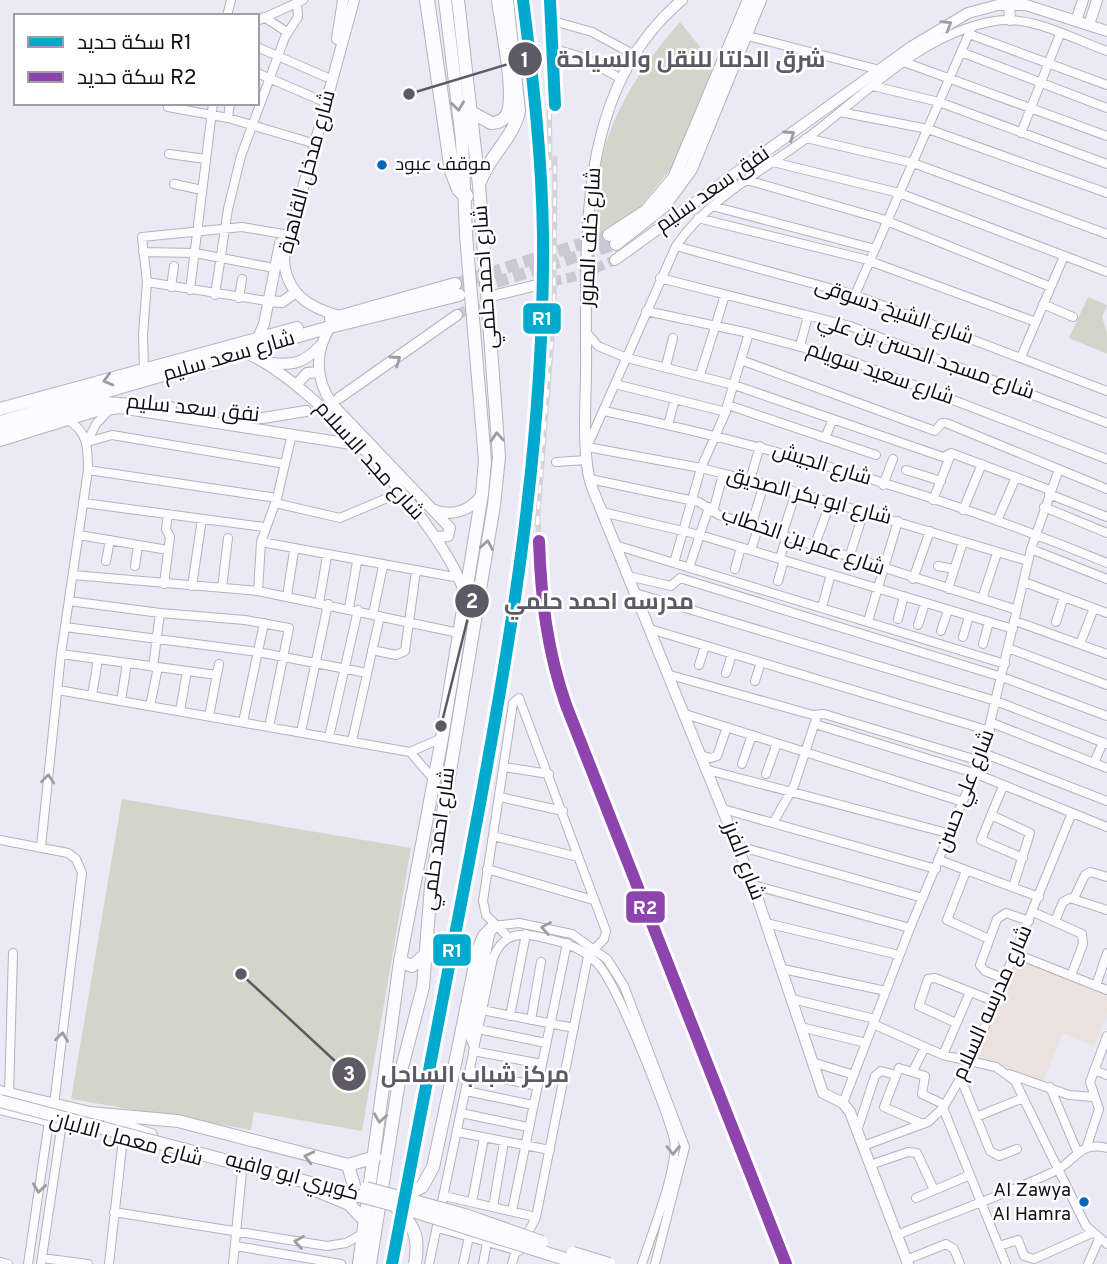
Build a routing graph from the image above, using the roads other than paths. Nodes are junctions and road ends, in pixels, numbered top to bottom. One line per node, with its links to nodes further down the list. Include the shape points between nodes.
1 (343, 0): 38 (street, شارع مدخل القاهرة)
2 (354, 0): 61 (street, شارع مدخل القاهرة)
3 (427, 0): 73 (highway, via 451,165 456,184)
4 (445, 0): 26 (main road)
5 (458, 0): 26 (main road)
6 (498, 0): 51 (main road, via 509,109 504,119 494,123)
7 (507, 0): 69 (main road, via 519,116)
8 (671, 0): 30 (street, شارع خلف المرور)
9 (682, 0): 115 (street, شارع خلف المرور, via 650,34 628,67 599,141 590,188)
10 (750, 0): 25 (main road, via 674,178 646,211 613,239 653,217 683,182 698,155)
11 (760, 0): 25 (main road)
12 (1083, 0): 18 (street)
13 (1097, 0): 20 (street)
14 (300, 1): 16 (street); 23 (street, via 298,17)
15 (1009, 4): 17 (street); 18 (street); 35 (street, نفق سعد سليم, one-way to 15, via 968,13)
16 (261, 19): 23 (street)
17 (1010, 20): 21 (street); 24 (street)
18 (1076, 21): 20 (street)
19 (557, 22): 30 (street, via 592,32)
20 (1089, 25): 22 (street)
21 (970, 31): 31 (street); 33 (street); 34 (street)
22 (1107, 31)
23 (287, 32): 32 (street)
24 (1060, 34): 29 (street); 34 (street)
25 (744, 35): 35 (street)
26 (456, 37): 51 (main road, شارع احمد حلمي); 73 (main road, شارع احمد حلمي, one-way to 73)
27 (259, 48): 32 (street)
28 (558, 50): 37 (street)
29 (1107, 51)
30 (629, 52): 37 (street, شارع خلف المرور)
31 (961, 52): 39 (street); 41 (street)
32 (277, 58): 38 (street); 40 (street)
33 (904, 62): 39 (street); 43 (street)
34 (1048, 63): 41 (street); 42 (street)
35 (880, 70): 56 (street, نفق سعد سليم)
36 (259, 74): 40 (street)
37 (616, 76): 115 (street, شارع خلف المرور, via 597,123 583,188 581,316)
38 (327, 77): 44 (street, شارع مدخل القاهرة)
39 (950, 77): 45 (street); 49 (street)
40 (270, 79): 44 (street); 55 (street)
41 (1040, 83): 49 (street); 50 (street)
42 (1107, 85)
43 (873, 86): 45 (street); 52 (street)
44 (320, 100): 61 (street, شارع مدخل القاهرة)
45 (939, 102): 57 (street); 58 (street)
46 (172, 105): 53 (street)
47 (213, 105): 53 (street)
48 (230, 105): 54 (street)
49 (1031, 107): 58 (street); 59 (street)
50 (1107, 108)
51 (471, 112): 69 (main road, شارع احمد حلمي)
52 (841, 112): 56 (street); 57 (street)
53 (212, 114): 54 (street); 63 (street)
54 (228, 118): 55 (street)
55 (252, 125): 61 (street); 77 (street)
56 (815, 125): 60 (street); 87 (street, نفق سعد سليم, one-way to 56)
57 (928, 129): 65 (street); 72 (street)
58 (1021, 132): 66 (street)
59 (1107, 136)
60 (806, 138): 64 (street); 65 (street)
61 (314, 148): 79 (street, شارع مدخل القاهرة); 99 (street, شارع مدخل القاهرة, via 284,252 285,271)
62 (169, 154): 63 (street)
63 (206, 159): 70 (street)
64 (773, 162): 67 (street); 71 (street)
65 (913, 163): 71 (street); 80 (street)
66 (1107, 164)
67 (747, 180): 74 (street); 76 (street)
68 (174, 184): 70 (street)
69 (479, 185): 386 (main road, شارع احمد حلمي, one-way to 69, via 431,886 499,457)
70 (202, 190): 78 (street)
71 (899, 193): 76 (street); 85 (street)
72 (1107, 193)
73 (466, 196): 178 (main road, شارع احمد حلمي, via 485,461)
74 (712, 206): 75 (street); 82 (street)
75 (698, 218): 81 (street); 88 (street)
76 (887, 221): 82 (street); 97 (street)
77 (225, 227): 78 (street); 79 (street); 86 (street)
78 (197, 229): 83 (street, via 142,237); 84 (street)
79 (283, 234): 90 (street, شارع مدخل القاهرة)
80 (1107, 234)
81 (676, 246): 92 (street); 103 (street, شارع الشيخ دسوقى)
82 (875, 249): 88 (street)
83 (143, 252): 84 (street); 94 (street)
84 (195, 253): 86 (street); 98 (street)
85 (1064, 256): 91 (street); 97 (street)
86 (221, 257): 90 (street); 100 (street)
87 (615, 260)
88 (870, 261): 103 (street); 112 (street)
89 (174, 266): 96 (street)
90 (274, 268): 105 (street, شارع مدخل القاهرة)
91 (1107, 272)
92 (660, 278): 102 (street, شارع مسجد الحسن بن علي); 107 (street)
93 (242, 279): 104 (street)
94 (147, 282): 96 (street); 127 (street)
95 (537, 285): 101 (street)
96 (171, 287): 98 (street)
97 (1051, 287): 106 (street)
98 (190, 290): 100 (street)
99 (296, 292): 105 (street, via 282,302); 109 (street, via 312,307)
100 (215, 295): 104 (street)
101 (496, 295)
102 (725, 295): 110 (street, شارع مسجد الحسن بن علي); 113 (street)
103 (855, 295): 122 (street, شارع الشيخ دسوقى)
104 (239, 298): 105 (street)
105 (267, 301): 118 (street, شارع مدخل القاهرة)
106 (1043, 304): 111 (street); 112 (street)
107 (646, 311): 113 (street, شارع سعيد سويلم); 123 (street)
108 (457, 315): 134 (street, one-way to 108)
109 (340, 316): 114 (main road, شارع سعد سليم, via 457,289); 118 (main road, شارع سعد سليم)
110 (808, 316): 120 (street); 144 (street, شارع مسجد الحسن بن علي, via 850,326)
111 (1073, 317)
112 (1036, 322): 122 (street)
113 (716, 325): 116 (street, شارع سعيد سويلم); 129 (street)
114 (330, 327): 119 (street, شارع مجد الاسلام); 121 (main road, شارع سعد سليم)
115 (586, 331): 123 (street, via 598,346); 154 (street, شارع خلف المرور)
116 (749, 333): 120 (street, شارع سعيد سويلم); 124 (street)
117 (673, 338): 126 (street)
118 (257, 340): 127 (main road, شارع سعد سليم)
119 (321, 344): 125 (street, via 297,364); 128 (street, شارع مجد الاسلام)
120 (800, 346): 158 (street, شارع سعيد سويلم, via 896,376)
121 (245, 353): 125 (street, شارع مجد الاسلام); 143 (main road, شارع سعد سليم)
122 (1021, 357): 133 (street, شارع الشيخ دسوقى)
123 (627, 358): 126 (street); 131 (street)
124 (741, 360): 132 (street); 164 (street, via 935,431 946,423)
125 (268, 363): 130 (street, شارع مجد الاسلام)
126 (666, 366): 129 (street)
127 (144, 370): 136 (main road, شارع سعد سليم, one-way to 136)
128 (319, 372): 130 (street, via 307,373); 185 (street, شارع مجد الاسلام, via 332,404)
129 (700, 375): 132 (street)
130 (297, 384): 152 (street, شارع مجد الاسلام)
131 (615, 384): 135 (street); 140 (street)
132 (733, 385): 137 (street); 141 (street)
133 (1107, 391)
134 (339, 398)
135 (675, 399): 137 (street); 145 (street)
136 (0, 408)
137 (727, 408): 148 (street); 149 (street)
138 (110, 410): 142 (street, شارع سعد سليم); 147 (street, شارع سعد سليم, via 163,413); 151 (street)
139 (306, 411): 146 (street, نفق سعد سليم, via 238,418 148,403 106,402)
140 (604, 411): 145 (street, شارع الجيش); 154 (street)
141 (833, 419): 149 (street); 155 (street, via 943,457)
142 (68, 420): 150 (street, شارع سعد سليم); 151 (street)
143 (0, 422)
144 (1107, 423)
145 (668, 425): 148 (street, شارع الجيش)
146 (0, 431)
147 (292, 434): 152 (street, شارع سعد سليم); 161 (street)
148 (717, 435): 153 (street, شارع الجيش); 163 (street)
149 (825, 438): 156 (street)
150 (0, 441)
151 (87, 442): 161 (street, via 113,435); 165 (street)
152 (358, 445): 177 (street, شارع مجد الاسلام)
153 (760, 446): 170 (street); 173 (street, شارع الجيش)
154 (587, 447): 159 (street, شارع الفرز); 163 (street, شارع ابو بكر الصديق)
155 (950, 454): 162 (street); 171 (street)
156 (876, 455)
157 (893, 459): 173 (street)
158 (1107, 459)
159 (587, 460): 160 (street); 169 (street, شارع الفرز)
160 (556, 462)
161 (285, 464): 180 (street)
162 (982, 464): 168 (street); 187 (street)
163 (701, 468): 167 (street, شارع ابو بكر الصديق); 181 (street)
164 (1059, 469): 174 (street); 176 (street, شارع علي حسن)
165 (88, 470): 180 (street); 183 (street)
166 (906, 470): 171 (street)
167 (723, 474): 170 (street, شارع ابو بكر الصديق); 186 (street)
168 (1016, 477): 176 (street); 194 (street)
169 (590, 479): 181 (street, شارع عمر بن الخطاب); 189 (street, شارع الفرز)
170 (750, 481): 172 (street, شارع ابو بكر الصديق)
171 (941, 481): 179 (street)
172 (764, 484): 175 (street, شارع ابو بكر الصديق); 196 (street)
173 (883, 485): 179 (street, شارع الجيش)
174 (1107, 489)
175 (796, 492): 182 (street, شارع ابو بكر الصديق); 204 (street)
176 (1050, 492): 184 (street, شارع علي حسن); 191 (street)
177 (399, 493): 180 (street, via 340,517); 203 (street, شارع مجد الاسلام)
178 (482, 494): 185 (street, شارع مجد الاسلام, via 463,511); 249 (main road, شارع احمد حلمي)
179 (933, 500): 187 (street, شارع الجيش)
180 (276, 501): 195 (street)
181 (692, 501): 186 (street, شارع عمر بن الخطاب); 197 (street)
182 (831, 501): 188 (street, شارع ابو بكر الصديق); 212 (street)
183 (84, 503): 190 (street); 201 (street)
184 (1044, 507): 199 (street, شارع علي حسن); 200 (street)
185 (432, 509): 203 (street, via 450,528 448,536)
186 (711, 510): 196 (street, شارع عمر بن الخطاب); 202 (street)
187 (962, 510): 194 (street, شارع الجيش)
188 (864, 511): 193 (street, شارع ابو بكر الصديق); 219 (street)
189 (602, 512): 197 (street); 210 (street, شارع الفرز)
190 (168, 514): 192 (street); 214 (street)
191 (1107, 517)
192 (202, 519): 195 (street); 243 (street)
193 (898, 521): 198 (street, شارع ابو بكر الصديق); 231 (street)
194 (997, 521): 199 (street, شارع الجيش)
195 (264, 527): 207 (street)
196 (754, 527): 204 (street, شارع عمر بن الخطاب); 215 (street)
197 (683, 531): 202 (street); 224 (street)
198 (930, 531): 208 (street, شارع ابو بكر الصديق); 238 (street)
199 (1036, 533): 213 (street, شارع علي حسن); 225 (street, شارع الجيش)
200 (1107, 533)
201 (79, 535): 206 (street); 235 (street)
202 (700, 535): 211 (street); 229 (street)
203 (437, 537): 237 (street, شارع مجد الاسلام)
204 (783, 537): 212 (street, شارع عمر بن الخطاب); 220 (street)
205 (229, 538): 244 (street)
206 (110, 540): 209 (street); 221 (street)
207 (261, 542): 216 (street); 247 (street)
208 (963, 542): 217 (street, شارع ابو بكر الصديق); 232 (street)
209 (138, 545): 214 (street); 226 (street)
210 (615, 545): 224 (street); 236 (street, شارع الفرز)
211 (741, 547): 215 (street); 230 (street)
212 (814, 547): 219 (street, شارع عمر بن الخطاب)
213 (1031, 549): 222 (street, شارع علي حسن); 239 (street)
214 (168, 550): 242 (street)
215 (751, 550): 220 (street)
216 (294, 551): 218 (street); 250 (street)
217 (997, 552): 222 (street, شارع ابو بكر الصديق); 253 (street)
218 (327, 556): 223 (street); 255 (street)
219 (849, 558): 231 (street, شارع عمر بن الخطاب)
220 (782, 559): 234 (street); 240 (street)
221 (106, 561)
222 (1028, 561): 241 (street, شارع علي حسن)
223 (357, 562): 227 (street); 258 (street)
224 (674, 563): 229 (street)
225 (1107, 563)
226 (135, 566)
227 (383, 566): 233 (street); 265 (street)
228 (938, 566): 232 (street)
229 (689, 568): 257 (street)
230 (735, 569)
231 (883, 569): 238 (street, شارع عمر بن الخطاب); 245 (street)
232 (954, 569): 246 (street)
233 (416, 571): 237 (street); 268 (street)
234 (831, 574): 245 (street); 257 (street)
235 (73, 575): 242 (street); 254 (street)
236 (628, 576): 248 (street, شارع الفرز); 305 (street, via 671,586 680,578)
237 (460, 578): 249 (street, شارع مجد الاسلام)
238 (913, 579): 246 (street, شارع عمر بن الخطاب)
239 (1107, 579)
240 (778, 580)
241 (1024, 582): 252 (street); 262 (street, شارع علي حسن)
242 (164, 584): 243 (street)
243 (192, 586): 244 (street)
244 (222, 588): 247 (street)
245 (878, 588): 251 (street); 269 (street)
246 (948, 589): 253 (street, شارع عمر بن الخطاب)
247 (258, 591): 250 (street)
248 (635, 593): 276 (street, شارع الفرز); 311 (street)
249 (465, 595): 278 (main road, شارع احمد حلمي)
250 (287, 596): 255 (street)
251 (904, 596): 256 (street); 267 (street)
252 (1065, 597): 259 (street); 271 (street)
253 (982, 599): 262 (street, شارع عمر بن الخطاب)
254 (69, 601): 263 (street); 275 (street)
255 (323, 603): 258 (street); 294 (street)
256 (925, 603): 261 (street); 273 (street)
257 (822, 607): 269 (street)
258 (349, 608): 260 (street)
259 (1094, 608): 264 (street); 282 (street)
260 (358, 610): 265 (street); 299 (street)
261 (948, 610): 266 (street); 277 (street)
262 (1017, 610): 274 (street, شارع علي حسن)
263 (160, 613): 272 (street); 280 (street)
264 (1107, 613)
265 (377, 615): 268 (street); 285 (street)
266 (969, 616): 270 (street); 279 (street)
267 (898, 619)
268 (410, 621): 278 (street); 285 (street, via 403,653)
269 (868, 621): 296 (street)
270 (989, 622): 274 (street); 281 (street)
271 (1056, 622)
272 (264, 623): 286 (street); 290 (street, via 290,631)
273 (918, 625)
274 (1014, 625): 282 (street); 284 (street, شارع علي حسن)
275 (65, 627): 280 (street); 287 (street)
276 (650, 629): 283 (street); 304 (street, شارع الفرز)
277 (941, 631)
278 (459, 632): 325 (main road, شارع احمد حلمي)
279 (963, 637)
280 (156, 640): 286 (street); 298 (street)
281 (983, 644)
282 (1080, 644): 289 (street)
283 (705, 646): 288 (street); 297 (street)
284 (1008, 648): 296 (street, شارع علي حسن); 307 (street)
285 (372, 650): 301 (street)
286 (258, 652): 290 (street); 318 (street)
287 (61, 654): 291 (street); 308 (street)
288 (732, 654): 292 (street); 302 (street)
289 (1107, 654)
290 (284, 657): 294 (street); 319 (street)
291 (98, 659): 293 (street); 309 (street)
292 (761, 662): 306 (street); 321 (street)
293 (127, 663): 298 (street); 310 (street)
294 (316, 663): 299 (street); 322 (street)
295 (219, 664): 303 (street)
296 (1005, 664): 305 (street, شارع علي حسن)
297 (699, 665)
298 (155, 667): 300 (street); 312 (street)
299 (345, 668): 301 (street); 324 (street)
300 (187, 671): 303 (street); 313 (street)
301 (367, 673): 326 (street)
302 (726, 673)
303 (217, 675): 315 (street)
304 (670, 675): 314 (street, شارع الفرز); 317 (street)
305 (1002, 677): 311 (street, شارع علي حسن); 316 (street)
306 (755, 681)
307 (1107, 685)
308 (58, 690): 309 (street); 356 (street, one-way to 308)
309 (92, 696): 310 (street)
310 (121, 701): 312 (street)
311 (996, 701): 321 (street, شارع علي حسن); 328 (street)
312 (150, 706): 313 (street)
313 (180, 711): 315 (street)
314 (685, 714): 320 (street); 331 (street, شارع الفرز)
315 (209, 716): 318 (street)
316 (1107, 716)
317 (817, 719): 330 (street); 332 (street); 338 (street)
318 (243, 722): 319 (street)
319 (269, 727): 322 (street)
320 (727, 727): 323 (street); 331 (street, via 717,756)
321 (991, 727): 332 (street, شارع علي حسن); 333 (street)
322 (301, 732): 324 (street)
323 (752, 735): 327 (street); 334 (street)
324 (330, 737): 326 (street)
325 (442, 738): 329 (street); 341 (main road, شارع احمد حلمي)
326 (352, 741): 329 (street)
327 (776, 743): 330 (street); 340 (street)
328 (1105, 743): 333 (street)
329 (410, 752): 341 (street)
330 (807, 753): 343 (street); 346 (street)
331 (702, 756): 337 (street, شارع الفرز)
332 (981, 757): 338 (street, شارع علي حسن); 345 (street)
333 (1094, 763): 336 (street)
334 (742, 764)
335 (504, 766): 339 (street); 339 (street, via 514,701 521,699); 344 (street)
336 (1107, 768)
337 (708, 771): 343 (street); 347 (street, شارع الفرز)
338 (974, 773): 342 (street); 346 (street, شارع علي حسن)
339 (549, 774): 348 (street)
340 (765, 774)
341 (435, 781): 388 (main road, شارع احمد حلمي)
342 (1003, 786): 349 (street); 350 (street)
343 (792, 790): 351 (street); 353 (street)
344 (500, 797): 348 (street); 354 (street)
345 (1107, 801)
346 (963, 802): 353 (street, شارع علي حسن)
347 (723, 809): 351 (street); 357 (street, شارع الفرز)
348 (563, 811): 358 (street)
349 (1072, 813): 352 (street); 366 (street, شارع مدرسه السلام)
350 (991, 815): 359 (street, via 1029,831); 359 (street, via 982,842)
351 (774, 823): 360 (street)
352 (1107, 827)
353 (951, 834): 360 (street, شارع علي حسن)
354 (493, 836): 358 (street); 361 (street)
355 (0, 840): 356 (street)
356 (41, 846): 435 (street, one-way to 356, via 82,873 76,859)
357 (738, 846): 364 (street, شارع الفرز); 367 (street)
358 (578, 857): 369 (street)
359 (1023, 858): 365 (street)
360 (937, 865): 362 (street); 367 (street, شارع علي حسن)
361 (487, 869): 369 (street); 375 (street, via 483,907)
362 (967, 870): 365 (street); 379 (street, via 947,920)
363 (1107, 877): 368 (street, via 1085,875)
364 (753, 885): 374 (street, شارع الفرز); 376 (street)
365 (1013, 887): 366 (street)
366 (1039, 897): 371 (street, شارع مدرسه السلام)
367 (923, 898): 376 (street, شارع علي حسن)
368 (1074, 898): 370 (street); 373 (street, via 1063,902)
369 (593, 900): 381 (street, via 606,931)
370 (1107, 910)
371 (1033, 912): 372 (street, شارع مدرسه السلام); 373 (street)
372 (1029, 921): 379 (street, via 1012,913 1001,915); 383 (street, شارع مدرسه السلام)
373 (1055, 921): 391 (street, via 1079,931 1084,939)
374 (766, 923): 385 (street); 390 (street, شارع الفرز)
375 (494, 926): 378 (street); 381 (street, one-way to 375, via 562,931 519,923); 414 (street, via 470,1029); 470 (main road, bridge, via 478,950 433,1167 422,1187)
376 (910, 928): 385 (street, شارع علي حسن)
377 (526, 934): 378 (street); 380 (street); 402 (street)
378 (508, 937): 400 (street, via 493,958)
379 (989, 940): 392 (street, via 980,965)
380 (567, 943): 387 (street); 406 (street)
381 (594, 947): 387 (street); 415 (street, via 615,969)
382 (13, 953): 431 (street)
383 (1016, 954): 391 (street); 392 (street, شارع مدرسه السلام)
384 (1107, 954): 393 (street)
385 (899, 955): 395 (street, شارع علي حسن)
386 (425, 956): 388 (main road, via 412,966); 401 (main road, شارع احمد حلمي)
387 (588, 956): 408 (street); 415 (street, via 614,985)
388 (400, 961): 399 (main road, شارع احمد حلمي)
389 (541, 962): 403 (street)
390 (783, 969): 395 (street); 397 (street, شارع الفرز)
391 (1071, 976): 393 (street)
392 (1005, 979): 398 (street, شارع مدرسه السلام)
393 (1096, 986): 394 (street)
394 (1107, 990)
395 (886, 991): 404 (street, شارع علي حسن)
396 (970, 992): 398 (street); 405 (street); 405 (street, via 935,978 926,982 919,1006)
397 (792, 999): 404 (street); 407 (street, شارع الفرز)
398 (996, 1002): 417 (street, شارع مدرسه السلام)
399 (394, 1010): 401 (main road, via 406,1001); 459 (main road, شارع احمد حلمي, one-way to 459)
400 (482, 1010): 402 (street); 409 (street)
401 (418, 1011): 499 (main road, شارع احمد حلمي, via 400,1075)
402 (510, 1016): 403 (street)
403 (531, 1020): 406 (street)
404 (874, 1021): 412 (street, شارع علي حسن); 413 (street)
405 (956, 1023): 416 (street)
406 (551, 1024): 408 (street); 411 (street)
407 (801, 1027): 412 (street); 418 (street, شارع الفرز)
408 (574, 1028): 457 (street)
409 (478, 1029): 411 (street); 414 (street)
410 (1107, 1036): 421 (street)
411 (546, 1043): 419 (street)
412 (866, 1043): 424 (street, شارع علي حسن)
413 (925, 1047): 416 (street); 420 (street)
414 (473, 1051): 419 (street); 422 (street)
415 (645, 1053): 465 (street, one-way to 465, via 673,1138 673,1162); 467 (street, via 685,1147)
416 (943, 1055): 417 (street)
417 (971, 1060): 423 (street); 427 (street, شارع مدرسه السلام)
418 (812, 1062): 424 (street); 434 (street, شارع الفرز, via 823,1093)
419 (542, 1064): 428 (street)
420 (913, 1070): 425 (street, via 901,1067); 437 (street, via 926,1077 923,1096)
421 (1094, 1070): 426 (street); 432 (street, via 1090,1082)
422 (470, 1072): 428 (street); 430 (street)
423 (1006, 1073): 429 (street); 433 (street)
424 (853, 1075): 434 (street, شارع علي حسن)
425 (896, 1075): 445 (street, via 884,1107); 447 (street, via 881,1071 875,1076)
426 (1107, 1075)
427 (961, 1079): 437 (street, شارع مدرسه السلام); 443 (street)
428 (538, 1086): 436 (street)
429 (1050, 1087): 432 (street); 458 (street)
430 (466, 1091): 436 (street); 442 (street)
431 (7, 1096): 435 (main road, شارع معمل الالبان); 440 (main road); 462 (main road, كوبري ابو وافيه, bridge)
432 (1093, 1097): 439 (street)
433 (1023, 1098): 443 (street); 463 (street)
434 (843, 1103): 447 (street, شارع الفرز)
435 (54, 1105): 441 (main road, شارع معمل الالبان)
436 (533, 1105): 446 (street)
437 (944, 1107): 445 (street, شارع مدرسه السلام); 464 (street)
438 (0, 1108): 440 (main road, شارع معمل الالبان)
439 (1103, 1111): 454 (street)
440 (17, 1112): 444 (main road, شارع معمل الالبان)
441 (90, 1113): 460 (main road, شارع معمل الالبان, one-way to 441, via 178,1121); 470 (main road, كوبري ابو وافيه, bridge, via 151,1135)
442 (461, 1113): 446 (street); 448 (street)
443 (976, 1117): 456 (street, via 994,1155)
444 (55, 1122): 450 (main road, شارع معمل الالبان); 489 (street); 491 (street, one-way to 491)
445 (923, 1124): 453 (street, شارع مدرسه السلام)
446 (528, 1127): 452 (street)
447 (857, 1130): 453 (street, شارع الفرز)
448 (457, 1132): 449 (street); 468 (street)
449 (484, 1138): 451 (street); 472 (street)
450 (127, 1139): 462 (main road, شارع معمل الالبان); 462 (main road, bridge); 476 (street)
451 (504, 1142): 452 (street); 474 (street)
452 (524, 1146): 457 (street); 475 (street)
453 (863, 1146): 461 (street, شارع الفرز)
454 (1087, 1146): 455 (street); 458 (street)
455 (1107, 1148)
456 (1017, 1149)
457 (550, 1150): 477 (street)
458 (1077, 1152): 463 (street)
459 (375, 1157): 460 (main road); 478 (main road, شارع احمد حلمي)
460 (348, 1165): 473 (main road, via 355,1189)
461 (870, 1166): 466 (street, via 917,1153); 481 (street, شارع الفرز)
462 (239, 1167): 470 (main road, كوبري ابو وافيه, bridge); 473 (main road, شارع معمل الالبان); 480 (street)
463 (1057, 1170): 471 (street); 483 (street)
464 (970, 1175): 466 (street); 471 (street)
465 (665, 1190): 467 (street); 508 (street)
466 (934, 1190): 469 (street)
467 (674, 1193): 509 (street)
468 (444, 1196): 472 (street); 479 (street)
469 (916, 1198)
470 (398, 1201): 500 (main road, bridge, via 417,1235); 506 (main road, كوبري ابو وافيه, bridge); 507 (main road, كوبري ابو وافيه, bridge)
471 (981, 1201): 481 (street); 486 (street)
472 (472, 1202): 474 (street)
473 (349, 1204): 478 (main road, شارع معمل الالبان)
474 (493, 1207): 475 (street)
475 (512, 1211): 477 (street)
476 (114, 1212): 480 (street); 495 (street)
477 (536, 1217): 487 (street)
478 (365, 1227): 480 (street, one-way to 480, via 346,1243 327,1246); 498 (main road, شارع احمد حلمي)
479 (438, 1228): 482 (street); 501 (street)
480 (234, 1231): 485 (street)
481 (897, 1235): 490 (street, شارع الفرز)
482 (469, 1237): 484 (street); 502 (street)
483 (1099, 1239): 486 (street, via 1034,1259 1024,1256 1018,1240); 492 (street)
484 (487, 1242): 487 (street); 503 (street)
485 (236, 1246): 496 (street); 497 (street)
486 (999, 1246): 511 (street)
487 (515, 1250): 504 (street); 505 (street)
488 (0, 1262): 493 (street)
489 (41, 1262): 491 (street); 494 (street)
490 (907, 1262): 510 (street, via 946,1244 954,1249)
491 (28, 1263)
492 (1086, 1263)
493 (8, 1264)
494 (88, 1264)
495 (109, 1264)
496 (233, 1264)
497 (341, 1264)
498 (359, 1264)
499 (370, 1264)
500 (415, 1264)
501 (429, 1264)
502 (463, 1264)
503 (483, 1264)
504 (512, 1264)
505 (566, 1264)
506 (581, 1264)
507 (609, 1264)
508 (642, 1264)
509 (654, 1264)
510 (960, 1264)
511 (1006, 1264)

